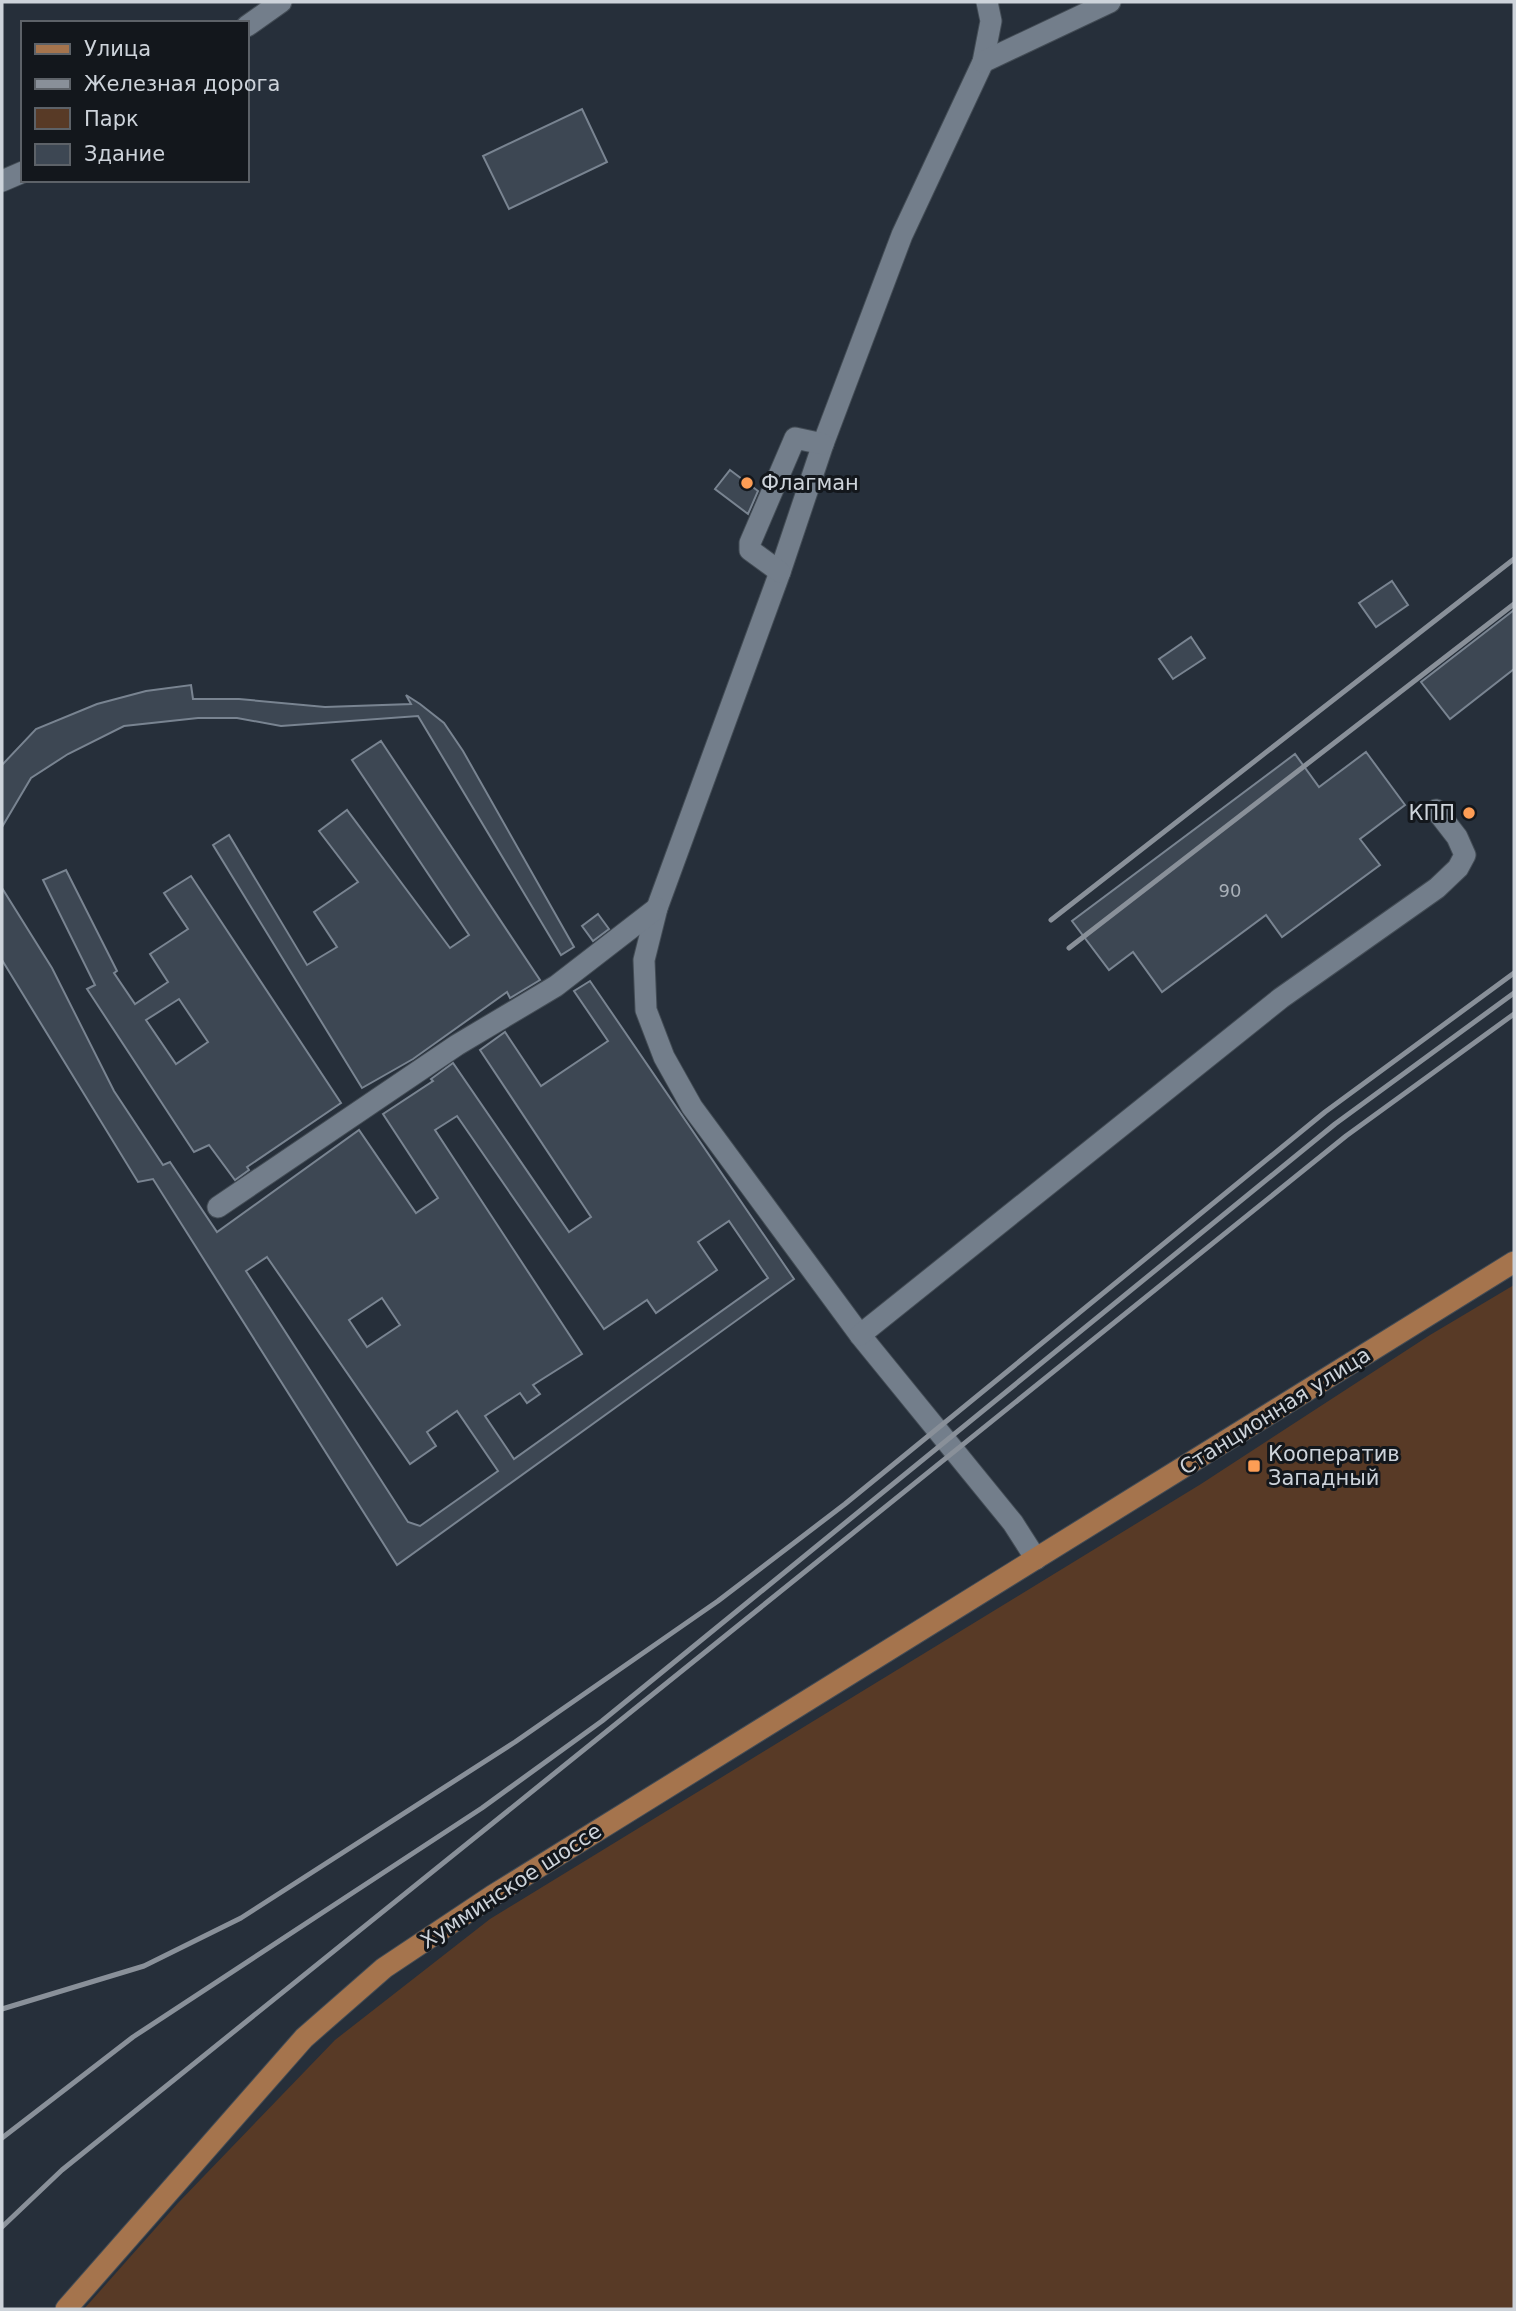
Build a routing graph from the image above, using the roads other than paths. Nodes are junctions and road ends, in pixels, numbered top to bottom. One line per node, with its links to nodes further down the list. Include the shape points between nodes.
1 (281, 2): 4 (street)
2 (987, 2): 5 (street, via 991,21)
3 (1102, 3): 5 (street)
4 (248, 25)
5 (983, 62): 8 (street, via 902,235)
6 (21, 173): 7 (street)
7 (2, 181)
8 (823, 444): 9 (street); 9 (street, via 795,438 750,543 750,550)
9 (780, 572): 11 (street)
10 (1436, 810): 14 (street, via 1465,855 1437,888 1282,998)
11 (657, 908): 12 (street, via 556,986 457,1045); 14 (street, via 644,960 646,1010 664,1057 692,1107)
12 (218, 1207)
13 (1514, 1262): 15 (main road, Станционная улица)
14 (860, 1335): 15 (street, via 1013,1523)
15 (1036, 1559): 16 (main road, Хумминское шоссе, via 492,1896 384,1968 304,2038)
16 (66, 2309)

